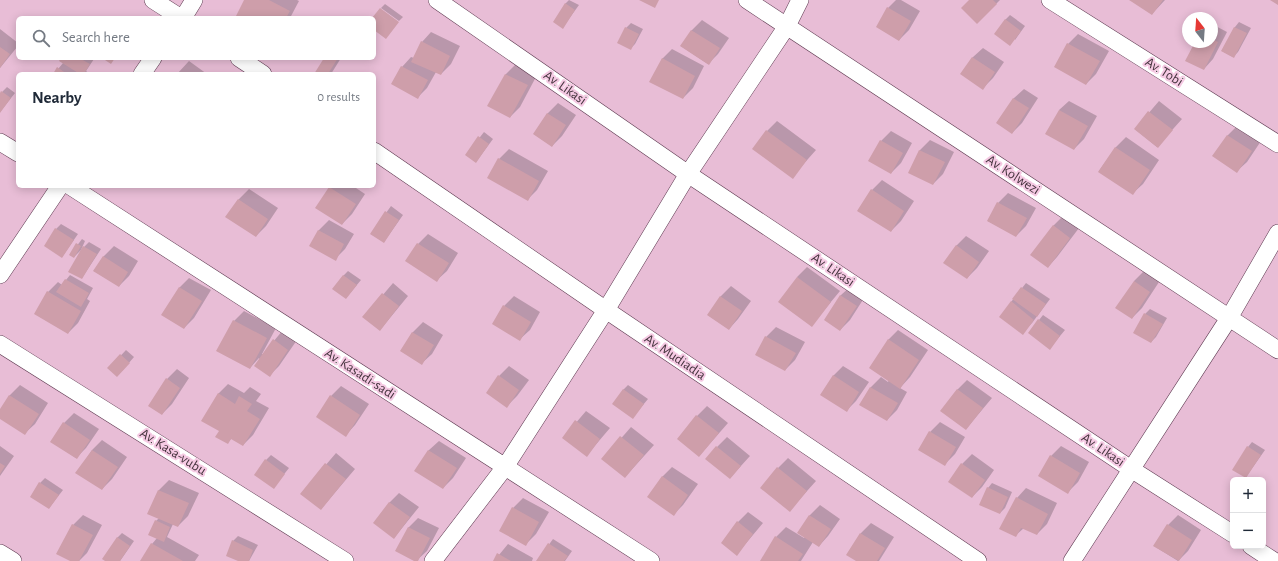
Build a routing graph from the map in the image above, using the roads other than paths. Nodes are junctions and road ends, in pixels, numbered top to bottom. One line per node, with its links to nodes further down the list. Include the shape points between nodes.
1 (153, 0): 7 (street)
2 (194, 0): 8 (street)
3 (437, 0): 18 (street, Av. Likasi)
4 (748, 0): 9 (street, Av. Kolwezi)
5 (800, 0): 9 (street)
6 (1050, 0): 15 (street, Av. Tobi)
7 (179, 16)
8 (183, 16)
9 (786, 26): 18 (street); 24 (street, Av. Kolwezi)
10 (152, 60): 12 (street)
11 (242, 60): 13 (street)
12 (143, 72)
13 (260, 72)
14 (0, 142): 16 (street)
15 (1278, 144)
16 (16, 152)
17 (376, 152): 23 (street, Av. Mudiadia)
18 (688, 174): 23 (street); 28 (street, Av. Likasi)
19 (59, 188): 22 (street)
20 (73, 188): 27 (street, Av. Kasadi-sadi)
21 (1278, 233): 24 (street)
22 (0, 275)
23 (606, 310): 27 (street); 36 (street, Av. Mudiadia)
24 (1229, 318): 26 (street, Av. Kolwezi); 28 (street)
25 (0, 344): 33 (street, Av. Kasa-vubu)
26 (1278, 350)
27 (505, 467): 34 (street); 35 (street, Av. Kasadi-sadi)
28 (1131, 469): 29 (street, Av. Likasi); 37 (street)
29 (1230, 532)
30 (1256, 549): 38 (street)
31 (0, 553): 32 (street)
32 (13, 561)
33 (345, 561)
34 (433, 561)
35 (651, 561)
36 (978, 561)
37 (1072, 561)
38 (1274, 561)

